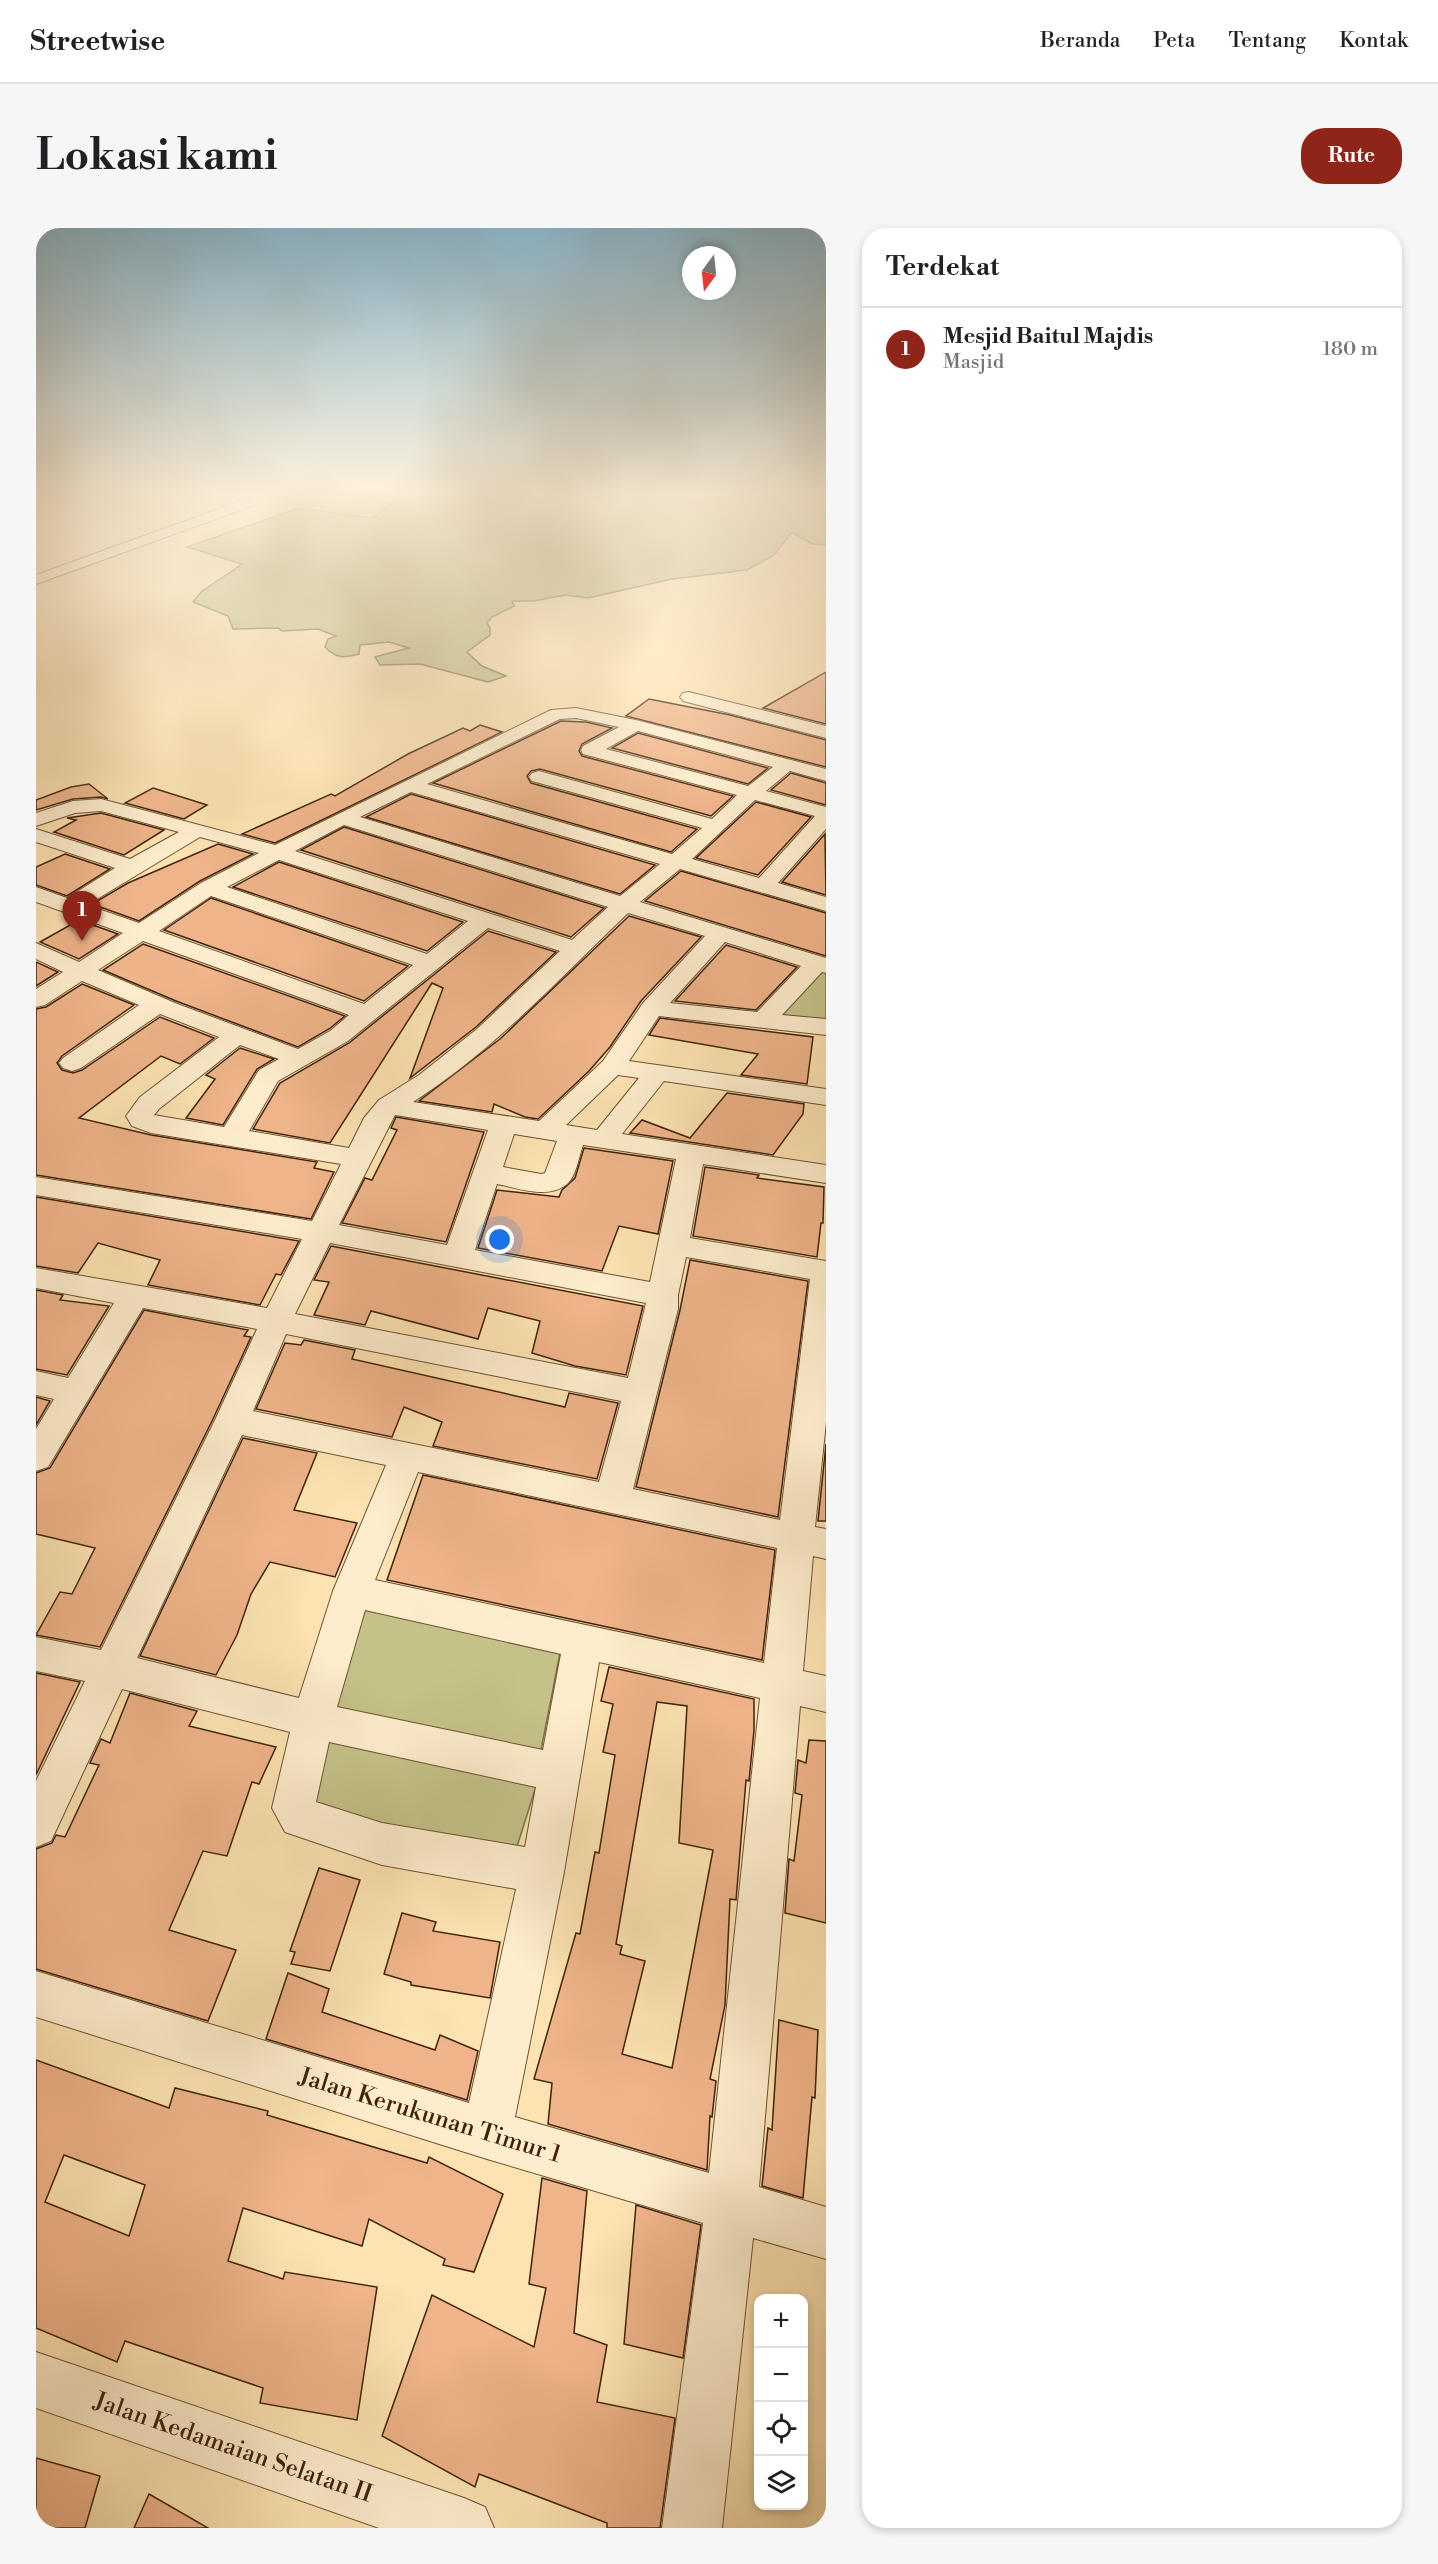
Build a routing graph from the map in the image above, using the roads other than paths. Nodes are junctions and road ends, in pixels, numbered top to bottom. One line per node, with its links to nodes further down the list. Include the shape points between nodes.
1 (689, 697): 2 (street)
2 (731, 708): 4 (street); 5 (street)
3 (636, 725): 5 (street); 6 (street); 10 (street, via 561,712)
4 (826, 732)
5 (690, 739): 7 (street)
6 (590, 750): 9 (street); 11 (street)
7 (788, 764): 8 (street); 11 (street)
8 (826, 775)
9 (539, 777): 12 (street); 16 (street)
10 (411, 786): 12 (street); 14 (street)
11 (751, 793): 13 (street); 16 (street)
12 (482, 806): 20 (street)
13 (826, 815): 22 (street)
14 (342, 818): 19 (street); 25 (street)
15 (36, 820): 17 (street, via 80,805 98,804)
16 (716, 826): 20 (street)
17 (198, 830): 19 (street); 21 (street)
18 (36, 835): 21 (street)
19 (277, 852): 23 (street); 28 (street)
20 (678, 862): 22 (street); 25 (street)
21 (132, 867): 27 (street)
22 (763, 887): 26 (street)
23 (209, 888): 29 (street); 33 (street)
24 (36, 894): 27 (street)
25 (624, 904): 30 (street); 31 (street)
26 (826, 904)
27 (69, 906): 29 (street)
28 (484, 920): 31 (street); 33 (street)
29 (141, 931): 35 (street); 39 (street)
30 (720, 934): 34 (street); 38 (street)
31 (577, 949): 49 (street, via 486,1034 428,1081)
32 (36, 950): 35 (street)
33 (430, 963): 39 (street)
34 (821, 964): 40 (street)
35 (80, 972): 36 (street); 37 (street)
36 (36, 1000)
37 (158, 1004): 42 (street); 44 (street)
38 (652, 1008): 40 (street); 45 (street)
39 (369, 1014): 43 (street)
40 (764, 1019): 41 (street)
41 (826, 1027)
42 (240, 1036): 43 (street); 47 (street); 53 (street, via 149,1103 140,1116 151,1125)
43 (300, 1058): 47 (street)
44 (72, 1063)
45 (612, 1066): 46 (street); 51 (street)
46 (656, 1074): 48 (street); 54 (street)
47 (268, 1076): 53 (street)
48 (826, 1097)
49 (388, 1106): 50 (street); 56 (street, via 370,1131)
50 (504, 1123): 51 (street); 57 (street)
51 (544, 1130): 52 (street)
52 (573, 1134): 54 (street); 57 (street, via 557,1178 552,1181 544,1184)
53 (232, 1137): 56 (street)
54 (604, 1139): 55 (street)
55 (691, 1153): 58 (street); 61 (street)
56 (358, 1158): 60 (street)
57 (487, 1173): 62 (street)
58 (826, 1174)
59 (36, 1186): 60 (street)
60 (322, 1232): 62 (street); 67 (street)
61 (674, 1245): 63 (street); 65 (street)
62 (458, 1257): 65 (street)
63 (826, 1272): 75 (street)
64 (36, 1278): 66 (street)
65 (662, 1295): 70 (street, via 662,1309)
66 (134, 1296): 67 (street); 69 (street)
67 (276, 1321): 70 (street); 71 (street)
68 (36, 1383): 69 (street)
69 (76, 1392): 72 (street)
70 (639, 1392): 74 (street)
71 (232, 1420): 73 (street); 79 (street)
72 (36, 1458)
73 (406, 1458): 74 (street); 76 (street)
74 (612, 1500): 75 (street)
75 (811, 1541): 80 (street)
76 (352, 1592): 77 (street); 82 (street)
77 (583, 1642): 80 (street); 83 (street)
78 (36, 1654): 79 (street)
79 (111, 1669): 82 (street); 84 (street)
80 (782, 1685): 81 (street); 88 (street)
81 (826, 1694)
82 (313, 1720): 83 (street); 85 (street, via 293,1808 300,1818 382,1844)
83 (559, 1773): 85 (street)
84 (36, 1826)
85 (542, 1872): 87 (street)
86 (36, 1994): 87 (street, Jalan Kerukunan Timur 1)
87 (487, 2134): 88 (street, Jalan Kerukunan Timur 1)
88 (731, 2206): 89 (street, Jalan Kerukunan Timur 1); 92 (street)
89 (826, 2233)
90 (36, 2380): 91 (street, Jalan Kedamaian Selatan II)
91 (464, 2528)
92 (692, 2528)

